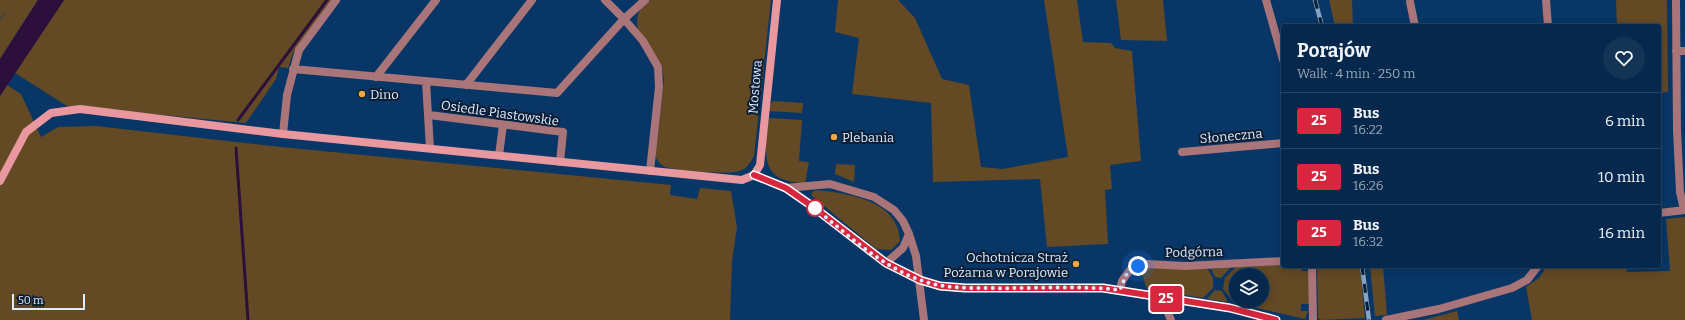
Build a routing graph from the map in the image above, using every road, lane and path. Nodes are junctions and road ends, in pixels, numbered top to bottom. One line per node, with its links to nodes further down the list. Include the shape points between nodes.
1 (336, 0): 17 (street, via 299,50)
2 (436, 0): 18 (street)
3 (532, 0): 20 (street, Osiedle Piastowskie)
4 (605, 0): 11 (street)
5 (645, 0): 11 (street, Osiedle Piastowskie)
6 (777, 0): 30 (street, Mostowa, via 762,156 759,170)
7 (1266, 0): 16 (street)
8 (1546, 0): 13 (street)
9 (1676, 0): 14 (street)
10 (1410, 2): 12 (street)
11 (624, 18): 20 (street, Osiedle Piastowskie, via 556,93); 29 (street, via 643,41 658,67 659,86)
12 (1415, 24)
13 (1548, 24)
14 (1676, 51): 15 (street); 33 (street, via 1680,192)
15 (1685, 51)
16 (1281, 53)
17 (292, 70): 18 (street, Osiedle Piastowskie); 23 (street)
18 (376, 77): 19 (street, Osiedle Piastowskie)
19 (426, 82): 20 (street, Osiedle Piastowskie); 21 (street, Osiedle Piastowskie)
20 (466, 85)
21 (429, 115): 22 (street, Osiedle Piastowskie); 25 (street, Osiedle Piastowskie)
22 (503, 125): 27 (street); 28 (street, Osiedle Piastowskie, via 563,132)
23 (283, 134): 25 (street); 31 (street, via 80,109 51,113 26,132)
24 (1281, 143): 26 (street, Słoneczna)
25 (430, 148): 27 (street)
26 (1182, 152)
27 (499, 154): 28 (street)
28 (560, 162): 29 (street)
29 (650, 171): 30 (street, via 742,180)
30 (754, 175): 32 (street)
31 (0, 181)
32 (786, 188): 35 (street, via 830,184 874,197 894,210); 37 (street)
33 (1684, 210): 34 (street)
34 (1661, 213)
35 (909, 234): 37 (street, via 903,248); 40 (street)
36 (1281, 261): 41 (street, Podgórna, via 1185,266 1147,264 1138,266 1126,275)
37 (886, 263): 40 (street)
38 (1312, 268): 46 (street)
39 (1536, 268): 47 (street, via 1527,280 1512,288 1439,309)
40 (920, 280): 41 (street, via 940,286 965,288 1087,287); 43 (street)
41 (1120, 290): 42 (street)
42 (1164, 299): 44 (street); 45 (street, via 1230,308)
43 (924, 320)
44 (1171, 320)
45 (1276, 320)
46 (1313, 320)
47 (1386, 320)

